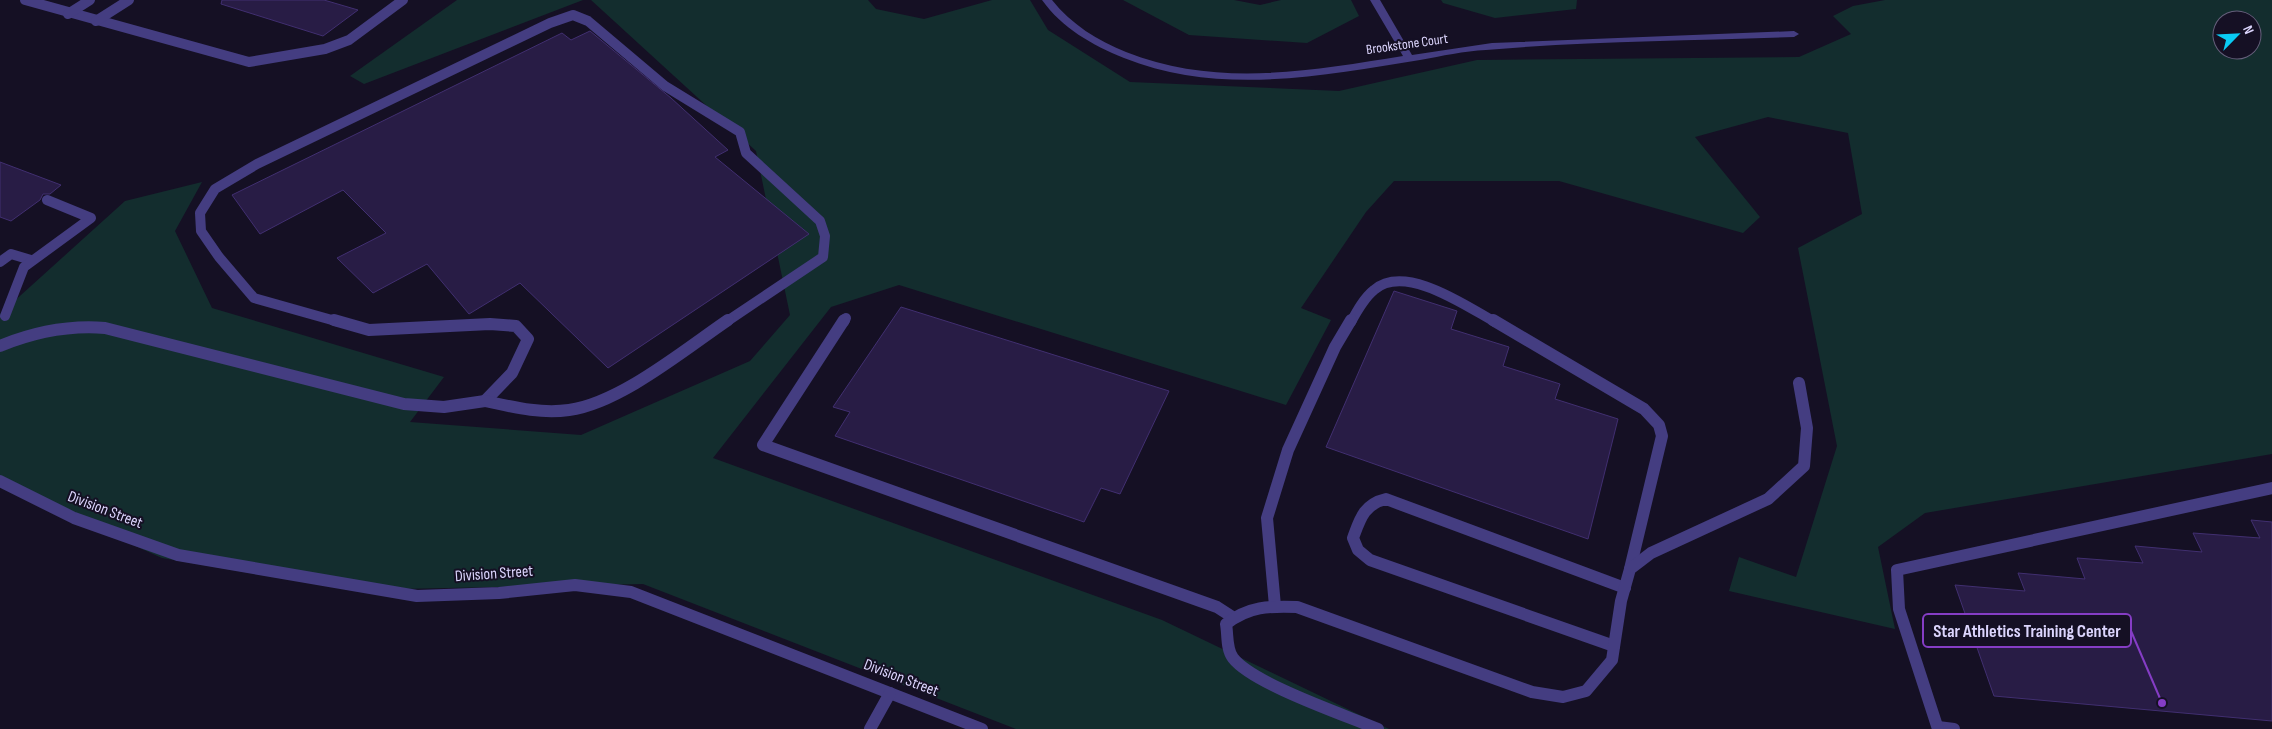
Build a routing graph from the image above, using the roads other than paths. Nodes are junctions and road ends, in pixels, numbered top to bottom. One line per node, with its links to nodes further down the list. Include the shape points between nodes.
1 (25, 0): 7 (lane)
2 (90, 0): 7 (lane)
3 (129, 0): 8 (lane)
4 (403, 0): 8 (lane, via 349,40 325,49 249,62)
5 (1047, 0): 10 (street, Brookstone Court, via 1062,18 1096,42 1134,59 1192,74 1281,77)
6 (1375, 0): 10 (street)
7 (68, 14): 8 (lane)
8 (96, 21)
9 (1794, 34): 10 (street, Brookstone Court, via 1489,46)
10 (1409, 58)
11 (46, 200): 12 (lane, via 91,218)
12 (31, 260): 13 (lane, via 11,254); 14 (lane, via 24,267)
13 (0, 262)
14 (5, 316)
15 (846, 318): 24 (lane, via 763,445 1193,598)
16 (0, 346): 18 (lane, via 36,332 96,327 404,404 444,407)
17 (1799, 383): 21 (lane, via 1807,428 1804,466 1768,499 1651,553)
18 (485, 401): 18 (lane, via 535,411 568,410 599,403 823,258 825,236 820,221 746,153 740,132 665,86 588,22 573,16 550,23 256,164 215,189 200,213 201,231 254,298 369,330 490,324 516,326 528,340 512,373)
19 (0, 481): 26 (lane, Division Street, via 74,518 178,555 417,596 499,593 575,585 632,592)
20 (2272, 488): 27 (lane, via 1897,570 1899,610)
21 (1630, 569): 22 (lane); 23 (lane, via 1662,436 1659,425 1644,409 1518,334 1442,294 1408,281 1394,281 1374,290 1357,311 1335,347 1288,450 1267,518)
22 (1625, 588): 25 (lane); 25 (lane, via 1386,499 1365,509 1353,538 1358,550 1370,560)
23 (1275, 606): 24 (lane, via 1243,610); 25 (lane, via 1297,607 1532,692 1563,697 1586,691 1612,660)
24 (1234, 618): 30 (lane, via 1226,624 1232,656 1244,668)
25 (1614, 646)
26 (890, 693): 28 (lane); 29 (lane, Division Street)
27 (1938, 728): 31 (lane)
28 (870, 729)
29 (982, 729)
30 (1378, 729)
31 (1954, 729)

